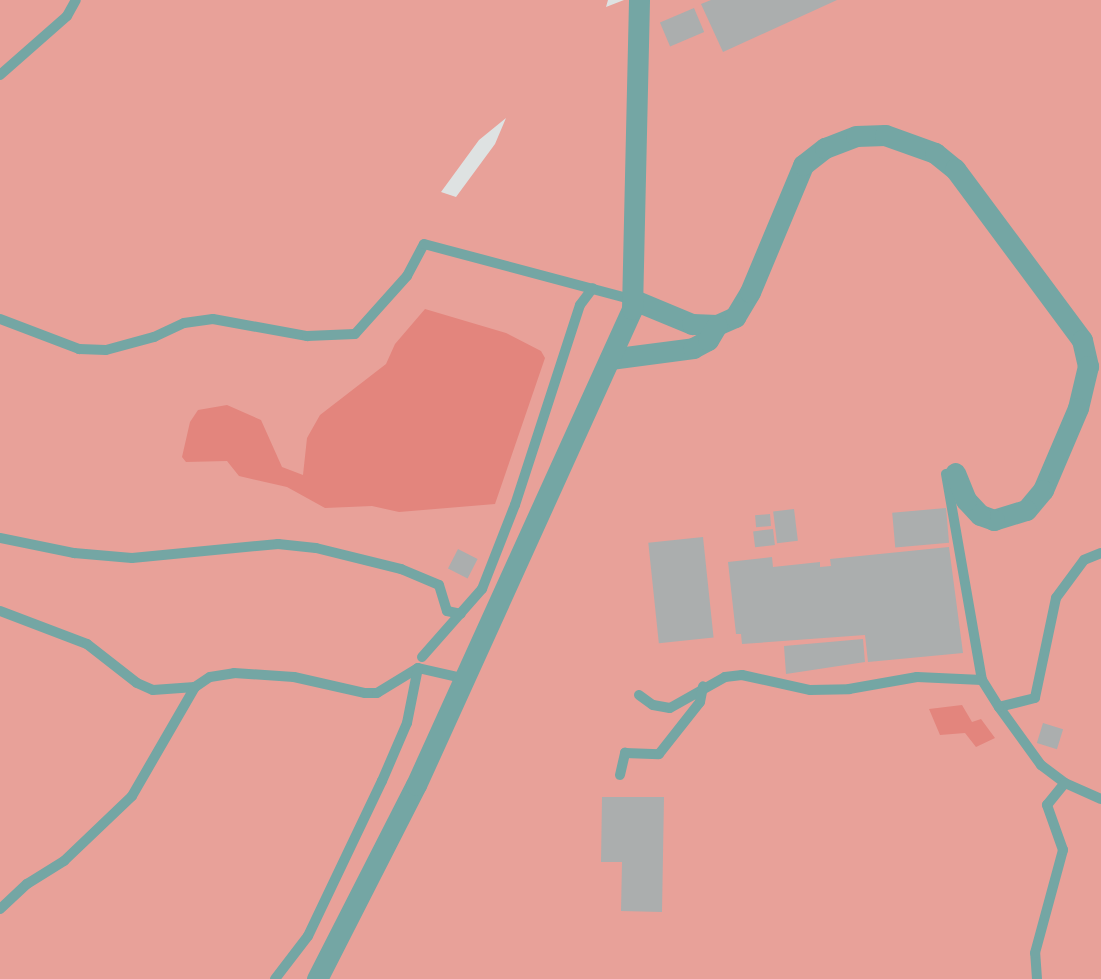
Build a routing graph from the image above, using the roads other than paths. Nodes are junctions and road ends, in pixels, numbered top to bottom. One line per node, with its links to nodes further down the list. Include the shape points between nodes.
1 (76, 0): 3 (lane, via 68,16)
2 (639, 0): 5 (street)
3 (0, 75)
4 (593, 288): 5 (lane); 6 (lane, via 424,244 407,276 355,334 297,335 213,318 106,349 79,349); 13 (lane, via 580,305 497,553 482,589)
5 (634, 300): 7 (street, via 692,324); 8 (street)
6 (0, 319)
7 (717, 325): 8 (street, via 708,340 694,348); 9 (street, via 735,317 750,292 803,165 825,148 856,136 885,135 935,153 956,169 1082,340 1088,366 1073,420 1042,490 1026,510 994,520 979,515)
8 (610, 359): 16 (street)
9 (950, 474): 17 (lane)
10 (0, 538): 13 (lane, via 75,553 132,558 278,544 316,548 401,569 439,585 447,611)
11 (1101, 553): 21 (lane, via 1084,560 1056,598 1035,698 1020,706)
12 (0, 611): 19 (lane, via 87,644 153,690)
13 (461, 614): 14 (lane)
14 (422, 657)
15 (418, 668): 16 (lane); 19 (lane, via 377,693 348,692 270,674 210,677); 26 (lane, via 407,723 382,781 308,936)
16 (466, 679): 27 (street)
17 (982, 680): 18 (lane, via 918,677 849,689 810,690 742,676); 21 (lane)
18 (703, 686): 20 (lane, via 670,708 653,705); 22 (lane, via 700,702 659,754 625,753)
19 (195, 687): 25 (lane, via 132,796 64,862 27,884)
20 (639, 695)
21 (999, 707): 23 (lane, via 1041,765)
22 (620, 775)
23 (1065, 783): 24 (lane); 28 (lane, via 1047,805 1063,850 1035,953)
24 (1101, 799)
25 (0, 909)
26 (275, 979)
27 (317, 979)
28 (1037, 979)

